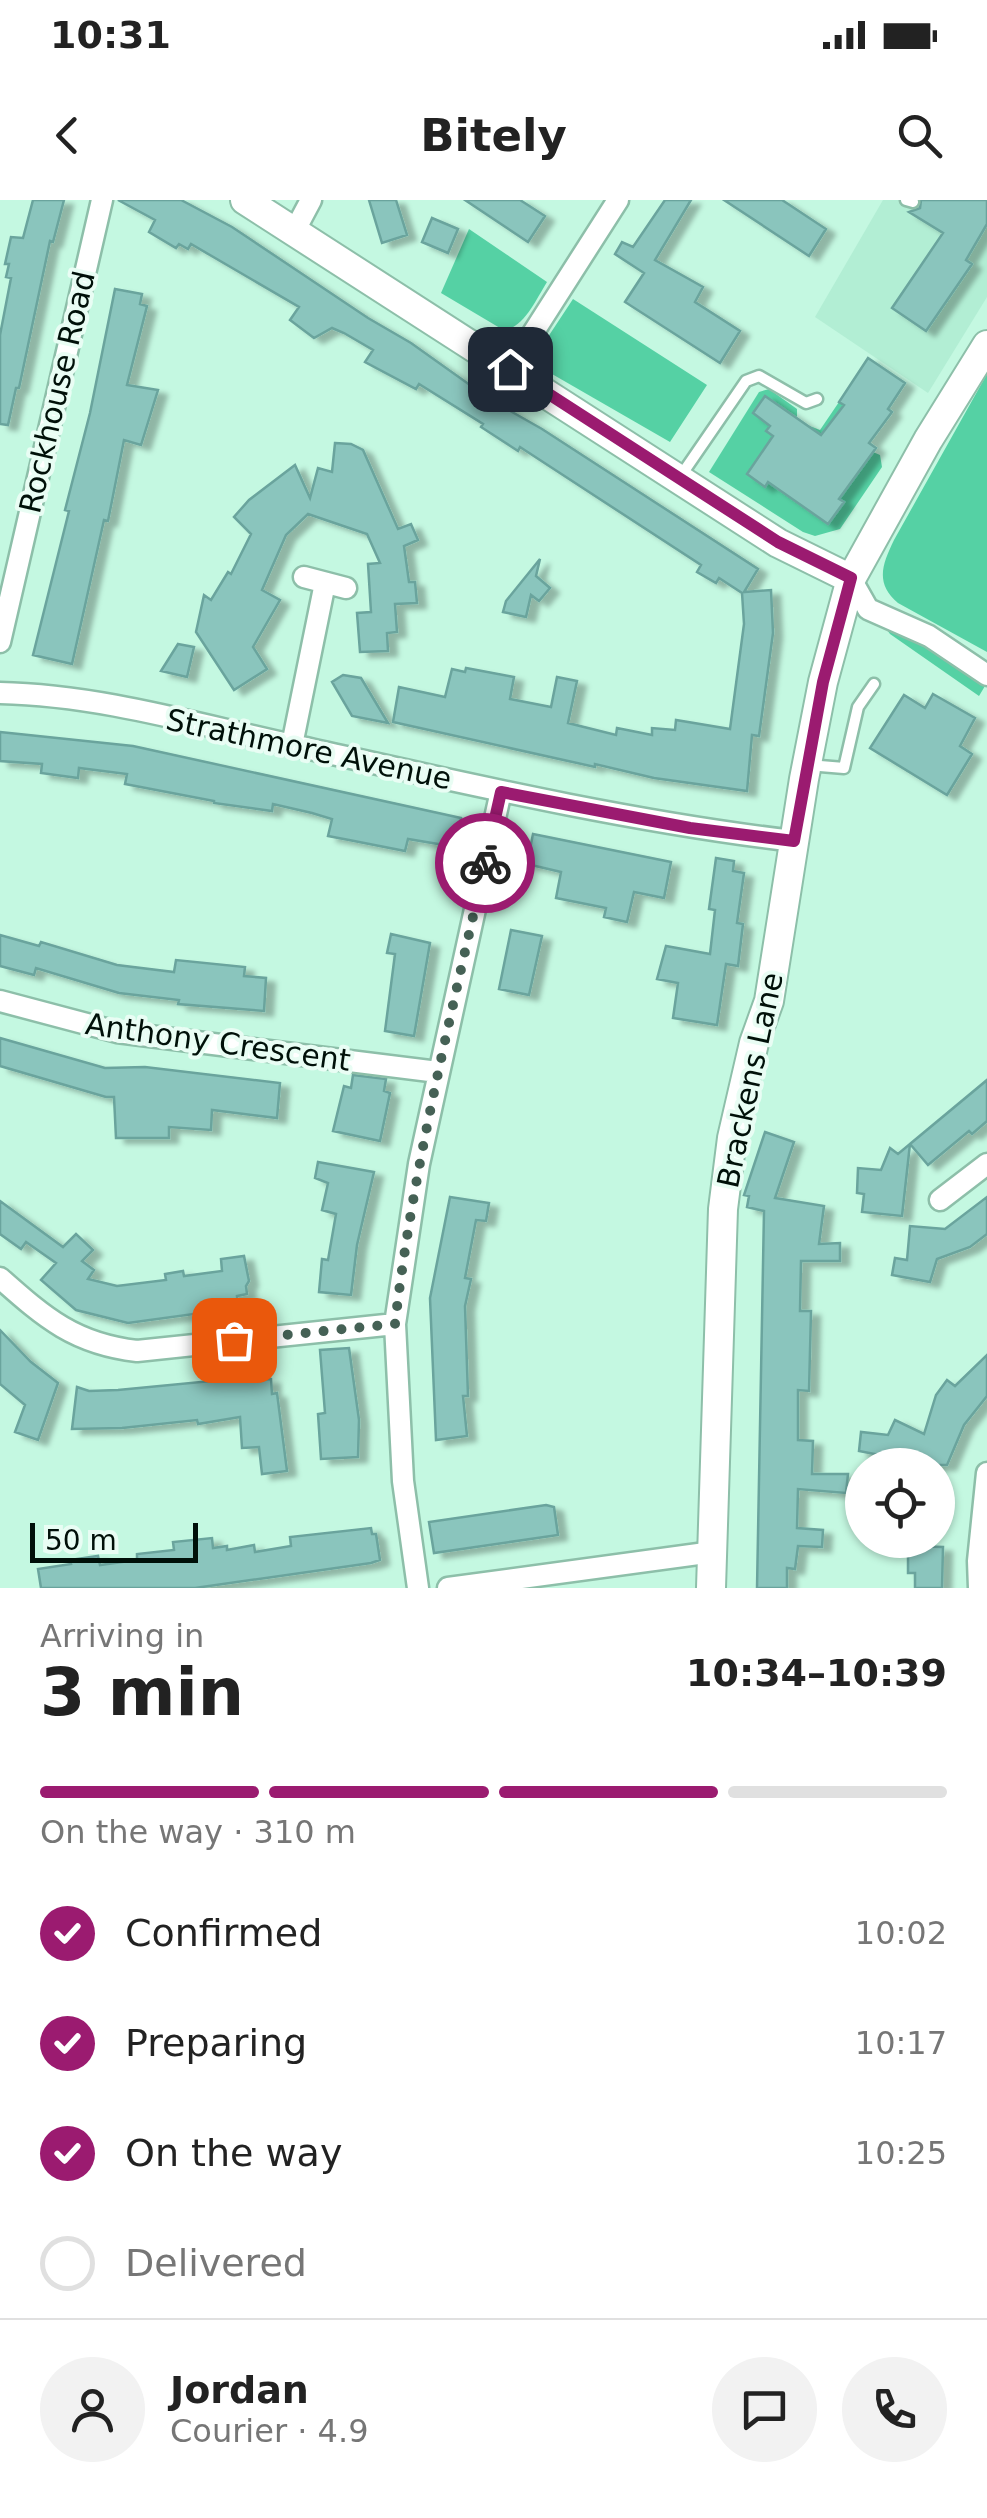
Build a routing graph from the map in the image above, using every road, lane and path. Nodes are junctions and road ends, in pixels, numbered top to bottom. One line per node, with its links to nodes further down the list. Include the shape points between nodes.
1 (102, 200): 12 (street, Rockhouse Road)
2 (245, 200): 5 (street)
3 (311, 200): 5 (street)
4 (618, 200): 7 (street)
5 (294, 232): 7 (street)
6 (987, 346): 10 (street, Brackens Lane)
7 (510, 369): 9 (street)
8 (817, 400): 9 (lane, via 806,402 759,376 746,381)
9 (679, 478): 10 (street, via 778,542)
10 (851, 578): 13 (street, via 868,609 928,636); 17 (street, Brackens Lane)
11 (325, 583): 16 (street)
12 (0, 642)
13 (987, 675)
14 (874, 684): 17 (lane, via 858,707 844,768)
15 (0, 694): 16 (street, Strathmore Avenue, via 84,699)
16 (292, 745): 18 (street, Strathmore Avenue)
17 (807, 765): 19 (street, Brackens Lane)
18 (501, 792): 19 (street, Strathmore Avenue); 21 (street)
19 (794, 841): 27 (street, Brackens Lane, via 769,1001 734,1128 723,1209)
20 (0, 1001): 21 (street, Anthony Crescent, via 117,1032)
21 (438, 1072): 25 (street)
22 (987, 1164): 23 (street)
23 (940, 1200)
24 (0, 1278): 25 (street, via 46,1319 106,1348 137,1351)
25 (395, 1324): 28 (street, via 403,1481)
26 (987, 1473): 31 (street)
27 (713, 1552): 29 (street); 30 (street, Brackens Lane)
28 (418, 1588)
29 (448, 1588)
30 (711, 1588)
31 (979, 1588)

